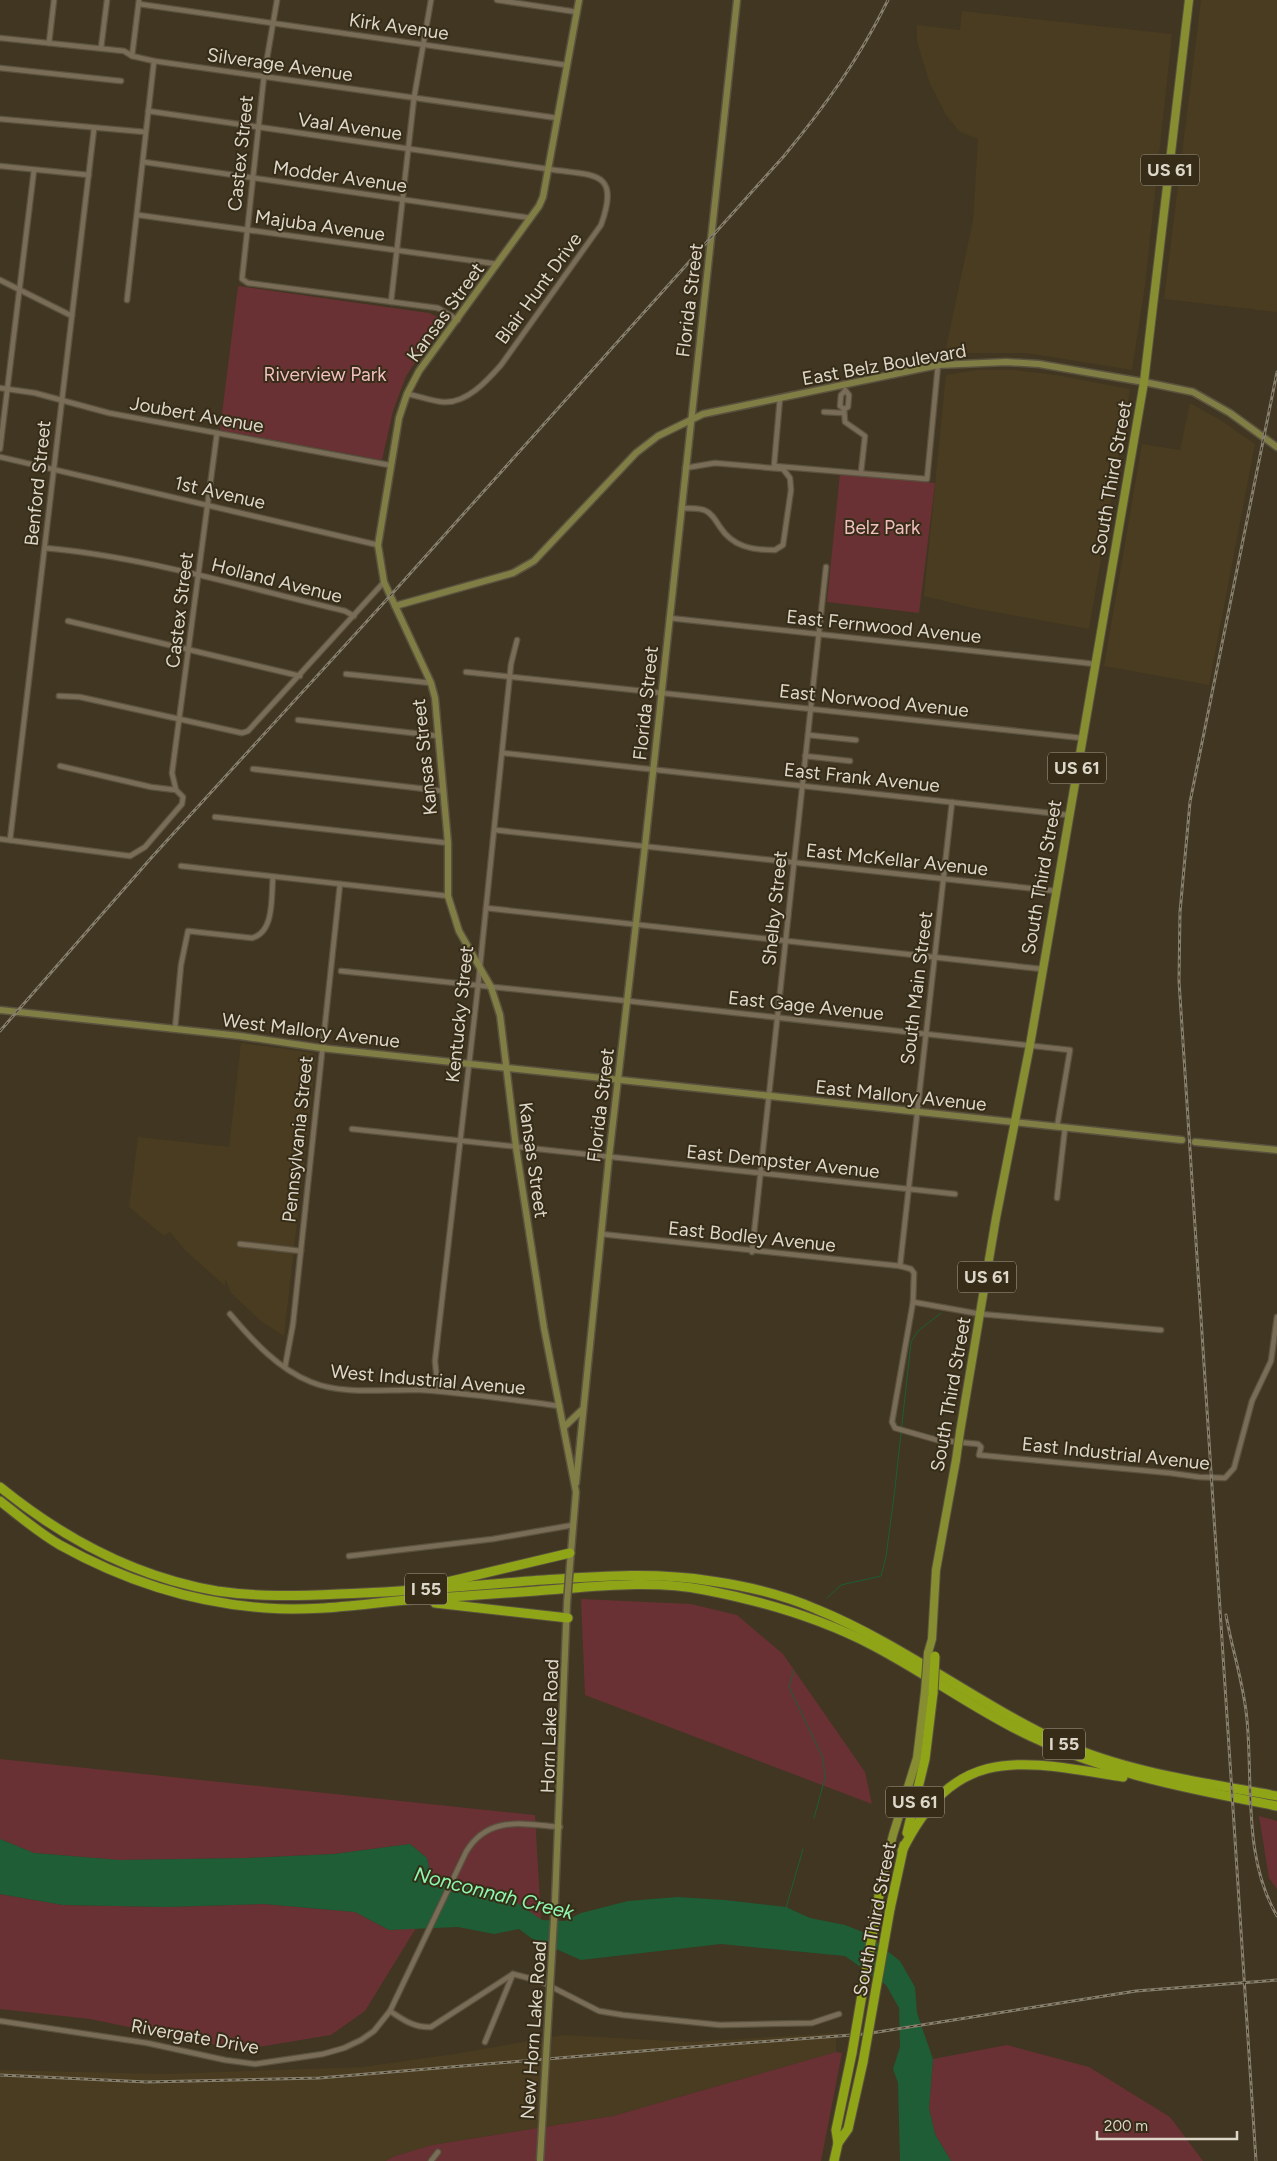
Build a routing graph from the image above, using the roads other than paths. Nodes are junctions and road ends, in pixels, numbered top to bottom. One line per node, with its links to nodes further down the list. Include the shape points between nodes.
1 (54, 0): 13 (street)
2 (107, 0): 15 (street)
3 (277, 0): 11 (street, Castex Street)
4 (431, 0): 14 (street)
5 (497, 0): 10 (street)
6 (579, 0): 10 (main road, Kansas Street)
7 (737, 0): 58 (main road, Florida Street)
8 (1189, 0): 49 (main road, South Third Street / US 61)
9 (139, 2): 11 (street, Kirk Avenue); 16 (street)
10 (577, 12): 18 (main road, Kansas Street)
11 (272, 23): 14 (street, Kirk Avenue); 20 (street, Castex Street)
12 (0, 38): 13 (street, Silverage Avenue)
13 (49, 43): 15 (street, Silverage Avenue)
14 (423, 44): 18 (street, Kirk Avenue); 22 (street)
15 (101, 48): 16 (street, Silverage Avenue, via 124,51)
16 (132, 56): 17 (street, Silverage Avenue)
17 (154, 61): 20 (street, Silverage Avenue); 23 (street)
18 (566, 65): 24 (main road, Kansas Street)
19 (0, 68): 21 (street)
20 (264, 76): 22 (street, Silverage Avenue); 27 (street, Castex Street)
21 (121, 81)
22 (414, 98): 24 (street, Silverage Avenue); 29 (street)
23 (148, 111): 27 (street, Vaal Avenue); 28 (street)
24 (556, 118): 32 (main road, Kansas Street)
25 (0, 119): 26 (street)
26 (94, 128): 28 (street); 34 (street, Benford Street)
27 (257, 128): 29 (street, Vaal Avenue); 35 (street, Castex Street)
28 (146, 132): 30 (street)
29 (408, 149): 32 (street, Vaal Avenue); 36 (street)
30 (144, 162): 35 (street, Modder Avenue); 37 (street)
31 (0, 166): 33 (street)
32 (548, 169): 38 (main road, Kansas Street, via 543,197); 53 (street, Blair Hunt Drive, via 596,177 604,182 609,191 608,206 601,225 489,379 454,402)
33 (34, 170): 34 (street); 43 (street)
34 (89, 176): 46 (street, Benford Street)
35 (252, 179): 36 (street, Modder Avenue); 39 (street, Castex Street)
36 (402, 200): 38 (street, Modder Avenue); 40 (street)
37 (138, 215): 39 (street, Majuba Avenue); 44 (street)
38 (531, 218): 41 (main road, Kansas Street)
39 (246, 230): 40 (street, Majuba Avenue); 45 (street, Castex Street, via 242,279 248,283)
40 (396, 251): 41 (street, Majuba Avenue); 45 (street)
41 (498, 264): 47 (main road, Kansas Street)
42 (0, 280): 43 (street)
43 (19, 290): 46 (street); 52 (street)
44 (127, 300)
45 (391, 302): 47 (street, via 438,308)
46 (72, 316): 55 (street, Benford Street)
47 (458, 320): 53 (main road, Kansas Street, via 419,371)
48 (938, 366): 49 (main road, East Belz Boulevard, via 1006,362 1038,364); 51 (main road, East Belz Boulevard); 66 (street, via 927,479)
49 (1144, 382): 60 (main road, East Belz Boulevard, via 1181,389 1207,399); 81 (main road, South Third Street / US 61)
50 (0, 388): 52 (street, Joubert Avenue)
51 (845, 388): 54 (main road, East Belz Boulevard); 56 (street, via 840,406); 56 (street, via 849,395 848,407)
52 (7, 389): 55 (street, Joubert Avenue); 61 (street)
53 (407, 394): 63 (main road, Kansas Street)
54 (780, 398): 58 (main road, East Belz Boulevard); 66 (street, via 774,466)
55 (62, 400): 59 (street, Joubert Avenue, via 109,413); 65 (street, Benford Street)
56 (844, 411): 57 (street); 66 (street, via 844,422 865,436)
57 (824, 412)
58 (690, 419): 64 (main road, Florida Street); 74 (main road, East Belz Boulevard, via 658,436 636,453 534,561 512,573)
59 (217, 433): 63 (street, Joubert Avenue); 67 (street, Castex Street)
60 (1277, 447)
61 (0, 449)
62 (0, 456): 65 (street, 1st Avenue)
63 (390, 466): 69 (main road, Kansas Street)
64 (685, 468): 68 (main road, Florida Street); 68 (street, via 715,463 783,469 790,478 791,490 783,544 774,550 734,543 713,515 704,510)
65 (54, 470): 67 (street, 1st Avenue); 70 (street, Benford Street)
66 (861, 472)
67 (207, 504): 69 (street, 1st Avenue); 72 (street, Castex Street)
68 (681, 508): 76 (main road, Florida Street)
69 (378, 545): 73 (main road, Kansas Street)
70 (45, 548): 72 (street, Holland Avenue, via 87,552); 110 (street, Benford Street)
71 (826, 567): 78 (street, Shelby Street)
72 (198, 576): 75 (street, Holland Avenue, via 345,611); 80 (street, Castex Street)
73 (384, 582): 74 (main road, Kansas Street); 75 (street)
74 (395, 606): 86 (main road, Kansas Street)
75 (354, 616): 84 (street)
76 (669, 618): 78 (street, East Fernwood Avenue); 87 (main road, Florida Street)
77 (68, 621): 80 (street)
78 (820, 634): 81 (street, East Fernwood Avenue); 89 (street, Shelby Street)
79 (517, 640): 85 (street, Kentucky Street)
80 (188, 649): 84 (street); 90 (street, Castex Street)
81 (1095, 664): 94 (main road, South Third Street / US 61)
82 (466, 672): 85 (street, East Norwood Avenue)
83 (346, 674): 86 (street)
84 (300, 676): 90 (street, via 242,734)
85 (511, 677): 87 (street, East Norwood Avenue); 96 (street, Kentucky Street)
86 (431, 683): 93 (main road, Kansas Street)
87 (662, 692): 89 (street, East Norwood Avenue); 101 (main road, Florida Street)
88 (59, 696): 90 (street, via 80,697)
89 (810, 708): 92 (street, Shelby Street); 94 (street, East Norwood Avenue)
90 (180, 720): 103 (street, Castex Street, via 172,773)
91 (298, 720): 93 (street)
92 (808, 735): 95 (street); 97 (street, Shelby Street)
93 (440, 736): 104 (main road, Kansas Street)
94 (1082, 738): 106 (main road, South Third Street / US 61)
95 (856, 740)
96 (503, 753): 101 (street, East Frank Avenue); 108 (street, Kentucky Street)
97 (805, 756): 98 (street); 102 (street, Shelby Street)
98 (850, 761)
99 (60, 766): 103 (street)
100 (253, 769): 104 (street)
101 (653, 770): 102 (street, East Frank Avenue); 112 (main road, Florida Street)
102 (802, 786): 105 (street, East Frank Avenue); 113 (street, Shelby Street)
103 (176, 790): 110 (street, via 183,797 182,804 145,847 130,856)
104 (443, 790): 111 (main road, Kansas Street)
105 (952, 802): 106 (street, East Frank Avenue); 116 (street, South Main Street)
106 (1068, 814): 118 (main road, South Third Street / US 61)
107 (216, 817): 111 (street)
108 (495, 830): 112 (street, East McKellar Avenue); 120 (street, Kentucky Street)
109 (0, 839): 110 (street)
110 (10, 840)
111 (448, 843): 119 (main road, Kansas Street)
112 (645, 846): 113 (street, East McKellar Avenue); 121 (main road, Florida Street)
113 (794, 864): 116 (street, East McKellar Avenue); 122 (street, Shelby Street)
114 (181, 866): 115 (street)
115 (273, 877): 117 (street); 132 (street, via 268,923 260,936 252,938 188,931)
116 (944, 880): 118 (street, East McKellar Avenue); 123 (street, South Main Street)
117 (340, 884): 119 (street); 135 (street, Pennsylvania Street)
118 (1056, 891): 125 (main road, South Third Street / US 61)
119 (448, 896): 124 (main road, Kansas Street, via 459,931)
120 (486, 908): 121 (street); 124 (street, Kentucky Street)
121 (635, 925): 122 (street); 129 (main road, Florida Street)
122 (786, 940): 123 (street); 131 (street, Shelby Street)
123 (935, 957): 125 (street); 133 (street, South Main Street)
124 (480, 965): 127 (street, Kentucky Street); 128 (main road, Kansas Street)
125 (1042, 969): 134 (main road, South Third Street / US 61)
126 (341, 971): 127 (street, East Gage Avenue)
127 (478, 986): 128 (street, East Gage Avenue); 136 (street, Kentucky Street)
128 (491, 987): 129 (street, East Gage Avenue); 137 (main road, Kansas Street, via 500,1015)
129 (628, 1001): 131 (street, East Gage Avenue); 138 (main road, Florida Street)
130 (0, 1010): 132 (main road, West Mallory Avenue)
131 (778, 1018): 133 (street, East Gage Avenue); 139 (street, Shelby Street)
132 (175, 1029): 135 (main road, West Mallory Avenue)
133 (926, 1033): 134 (street, East Gage Avenue); 140 (street, South Main Street)
134 (1030, 1045): 141 (main road, South Third Street / US 61); 142 (street, East Gage Avenue, via 1070,1050)
135 (321, 1048): 136 (main road, West Mallory Avenue); 157 (street, Pennsylvania Street)
136 (469, 1063): 137 (main road, West Mallory Avenue); 145 (street, Kentucky Street)
137 (506, 1067): 138 (main road, West Mallory Avenue); 148 (main road, Kansas Street)
138 (618, 1079): 139 (main road, East Mallory Avenue); 150 (main road, Florida Street)
139 (770, 1096): 140 (main road, East Mallory Avenue); 151 (street, Shelby Street)
140 (916, 1112): 141 (main road, East Mallory Avenue); 152 (street, South Main Street)
141 (1014, 1122): 142 (main road, East Mallory Avenue); 162 (main road, South Third Street / US 61)
142 (1057, 1127): 143 (main road, East Mallory Avenue)
143 (1065, 1128): 146 (main road, East Mallory Avenue); 154 (street)
144 (352, 1129): 145 (street, East Dempster Avenue)
145 (461, 1140): 148 (street, East Dempster Avenue); 167 (street, Kentucky Street, via 435,1362)
146 (1182, 1140)
147 (1195, 1142): 149 (main road)
148 (516, 1147): 150 (street, East Dempster Avenue); 168 (main road, Kansas Street, via 544,1328)
149 (1277, 1150)
150 (609, 1157): 151 (street, East Dempster Avenue); 155 (main road, Florida Street)
151 (760, 1173): 152 (street, East Dempster Avenue); 158 (street, Shelby Street)
152 (908, 1189): 153 (street, East Dempster Avenue); 159 (street, South Main Street)
153 (954, 1194)
154 (1057, 1198)
155 (601, 1234): 158 (street, East Bodley Avenue); 169 (main road, Florida Street)
156 (240, 1244): 157 (street)
157 (301, 1251): 166 (street, Pennsylvania Street)
158 (752, 1252): 159 (street, East Bodley Avenue)
159 (900, 1266): 160 (street, via 914,1273)
160 (913, 1302): 162 (street); 165 (street, East Industrial Avenue, via 892,1422 898,1428 936,1440 978,1444 981,1446 979,1455 1225,1478 1236,1460 1252,1401 1271,1360)
161 (230, 1314): 166 (street, West Industrial Avenue, via 254,1342)
162 (980, 1314): 164 (street); 180 (main road, South Third Street / US 61, bridge, via 936,1570)
163 (1277, 1317): 165 (street)
164 (1161, 1330)
165 (1275, 1343)
166 (285, 1367): 167 (street, West Industrial Avenue, via 310,1382 329,1388)
167 (438, 1392): 168 (street, West Industrial Avenue)
168 (560, 1406): 170 (main road, Kansas Street)
169 (583, 1409): 170 (main road); 172 (main road, Florida Street)
170 (564, 1427): 172 (main road, Kansas Street)
171 (0, 1486): 177 (highway, I 55, via 68,1537 118,1561 188,1584 279,1596)
172 (576, 1492): 174 (main road, Kansas Street)
173 (0, 1501): 178 (highway, I 55, via 58,1544 158,1588 212,1601 266,1608 324,1609)
174 (573, 1524): 175 (main road, Kansas Street); 176 (street, via 493,1539)
175 (570, 1553): 177 (highway); 179 (main road, Horn Lake Road, bridge)
176 (349, 1556)
177 (408, 1590): 183 (highway, I 55, via 615,1575 663,1575 712,1581 768,1594 814,1608 869,1634 1062,1743 1112,1761)
178 (407, 1600): 179 (highway); 182 (highway, I 55, via 637,1585 701,1589 769,1604 870,1644 1028,1735 1087,1761)
179 (568, 1618): 185 (main road, Horn Lake Road)
180 (931, 1655): 181 (highway, South Third Street / US 61, bridge)
181 (929, 1693): 186 (highway, South Third Street / US 61, via 925,1759); 187 (main road, South Third Street / US 61, via 917,1758)
182 (1151, 1781): 184 (highway, I 55); 186 (highway, via 1041,1764 1013,1763 981,1769 938,1796)
183 (1277, 1796)
184 (1277, 1806)
185 (560, 1827): 188 (main road, Horn Lake Road); 190 (street, Rivergate Drive, via 510,1824 486,1830 470,1846)
186 (902, 1851): 194 (highway, South Third Street / US 61, bridge, via 863,2062 848,2129)
187 (881, 1884): 194 (highway, South Third Street / US 61, bridge, via 836,2130)
188 (556, 1901): 197 (main road, New Horn Lake Road, bridge)
189 (513, 1974): 190 (street, via 431,2027 410,2024); 191 (street, via 540,1981 599,2011 658,2019 720,2025 800,2024); 193 (street)
190 (390, 2011): 192 (street, Rivergate Drive, via 374,2031 344,2048 256,2064 147,2043)
191 (839, 2014)
192 (0, 2021)
193 (485, 2042)
194 (838, 2143): 198 (highway, South Third Street / US 61)
195 (438, 2152): 196 (street)
196 (431, 2161)
197 (540, 2161)
198 (834, 2161)

